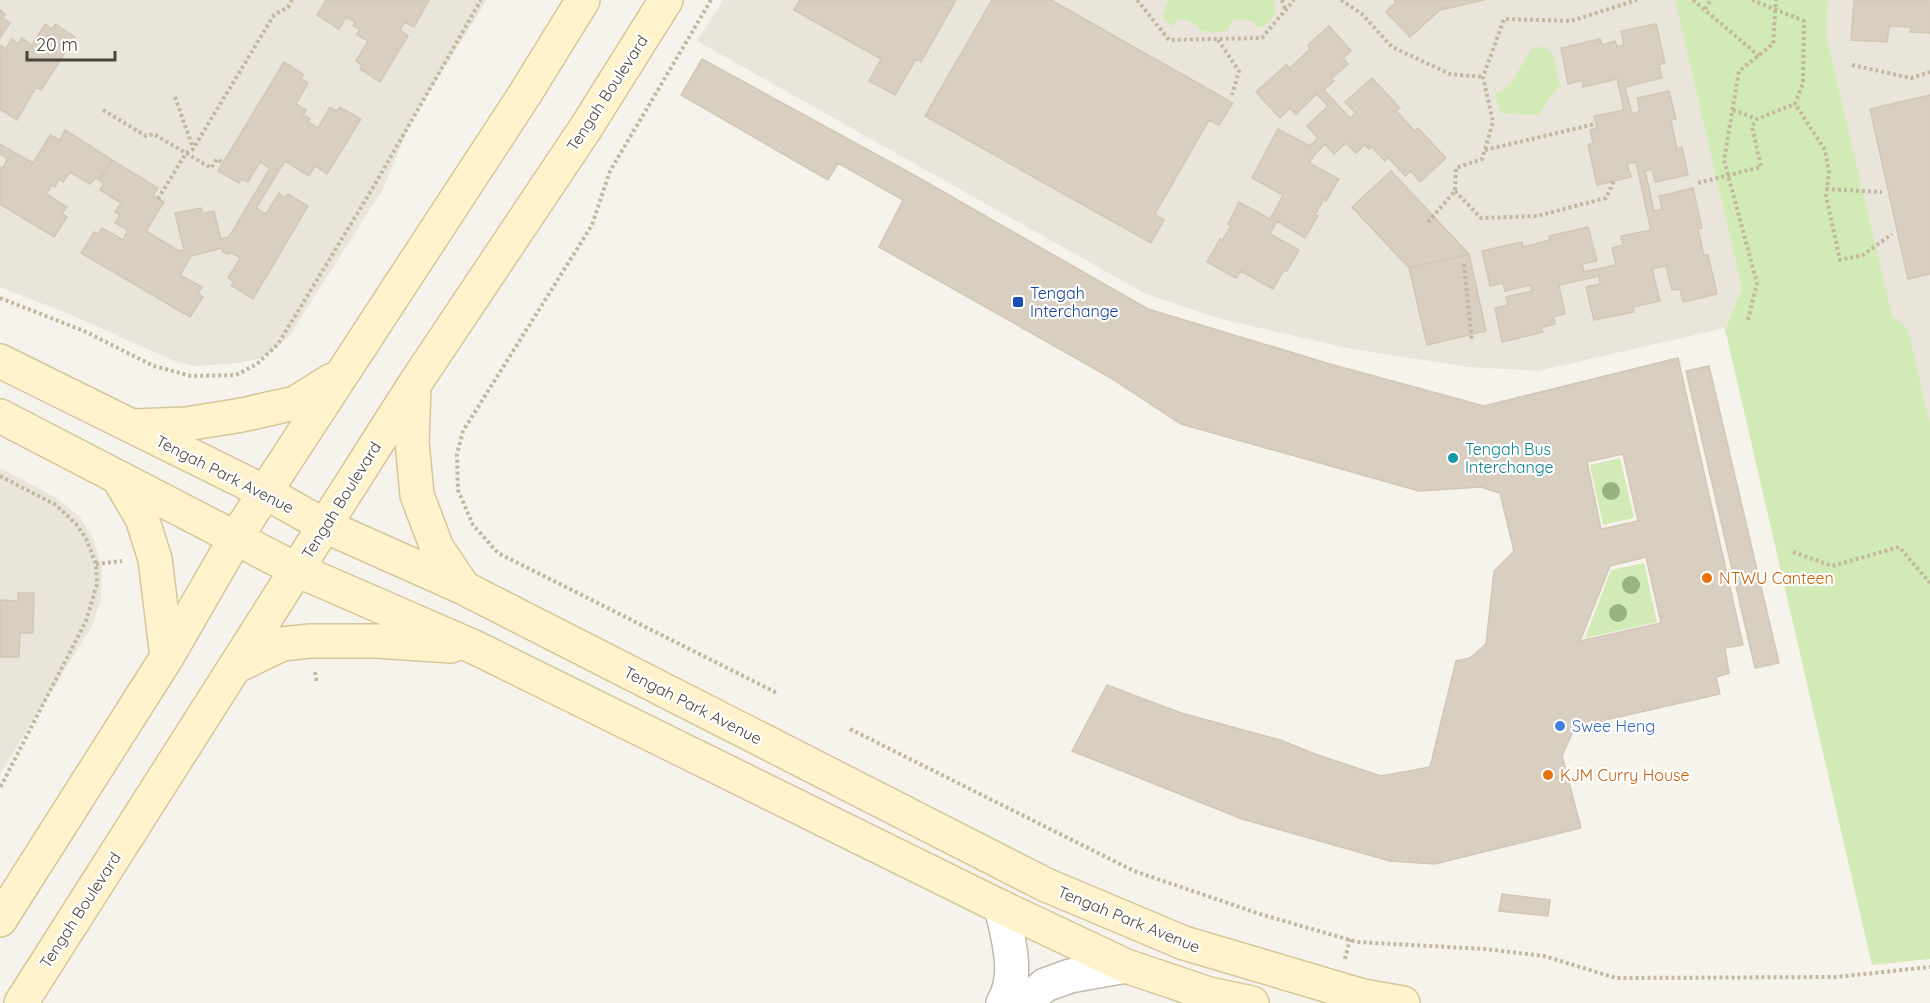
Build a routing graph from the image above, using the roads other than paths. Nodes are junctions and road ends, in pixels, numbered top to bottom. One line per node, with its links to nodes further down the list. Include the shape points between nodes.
1 (583, 0): 4 (street)
2 (666, 0): 5 (street, Tengah Boulevard)
3 (0, 361): 7 (street, Tengah Park Avenue)
4 (339, 376): 7 (street, via 295,403 186,424); 9 (street)
5 (414, 385): 10 (street, Tengah Boulevard); 13 (street, via 411,442 417,495 437,548)
6 (0, 416): 8 (street)
7 (130, 426): 9 (street, Tengah Park Avenue)
8 (119, 478): 11 (street); 15 (street, via 142,518 154,559)
9 (265, 492): 10 (street, Tengah Park Avenue); 11 (street)
10 (325, 526): 12 (street, Tengah Boulevard); 13 (street, Tengah Park Avenue)
11 (235, 539): 12 (street); 15 (street)
12 (297, 570): 14 (street); 16 (street, Tengah Boulevard)
13 (464, 588): 24 (street, Tengah Park Avenue, via 1046,885 1184,943 1363,996)
14 (474, 647): 16 (street, via 310,641 282,644); 17 (street)
15 (167, 657): 18 (street)
16 (237, 666): 20 (street, Tengah Boulevard)
17 (1001, 907): 19 (street); 21 (street, via 1012,955 1010,992)
18 (0, 920)
19 (1126, 966): 22 (street, via 1070,976 1046,985); 23 (street, via 1209,994)
20 (21, 1003)
21 (1003, 1003)
22 (1024, 1003)
23 (1252, 1003)
24 (1403, 1003)

